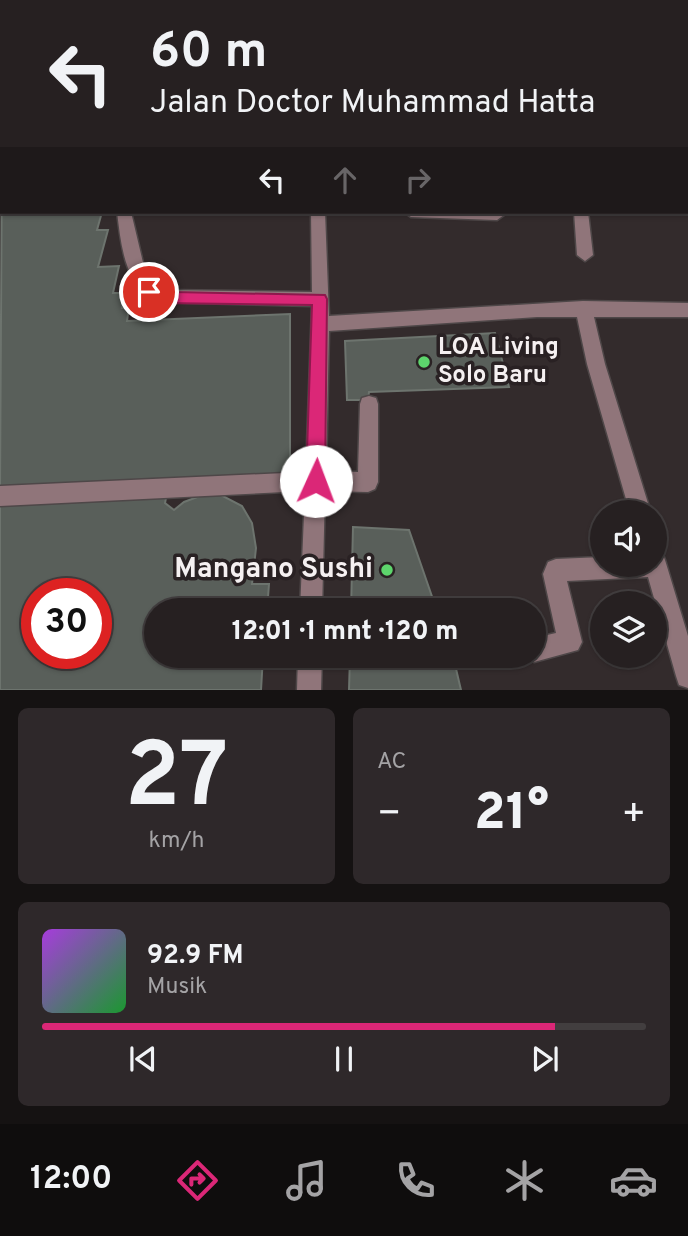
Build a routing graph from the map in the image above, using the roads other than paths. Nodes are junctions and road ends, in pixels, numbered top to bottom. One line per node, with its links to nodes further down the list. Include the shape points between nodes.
1 (124, 214): 7 (street, via 140,276 149,292 160,297)
2 (318, 214): 7 (street)
3 (468, 214): 5 (street)
4 (581, 214): 6 (street)
5 (497, 215)
6 (585, 256)
7 (320, 299): 10 (street)
8 (583, 309): 9 (street); 10 (street); 14 (street)
9 (688, 310)
10 (321, 324): 12 (street)
11 (369, 404): 12 (street, via 368,482)
12 (316, 481): 13 (street); 17 (street)
13 (0, 496)
14 (637, 500)
15 (590, 567): 18 (street, via 556,569 570,642)
16 (659, 577): 20 (street)
17 (312, 598)
18 (546, 647)
19 (310, 668): 21 (street)
20 (688, 676)
21 (309, 690)

